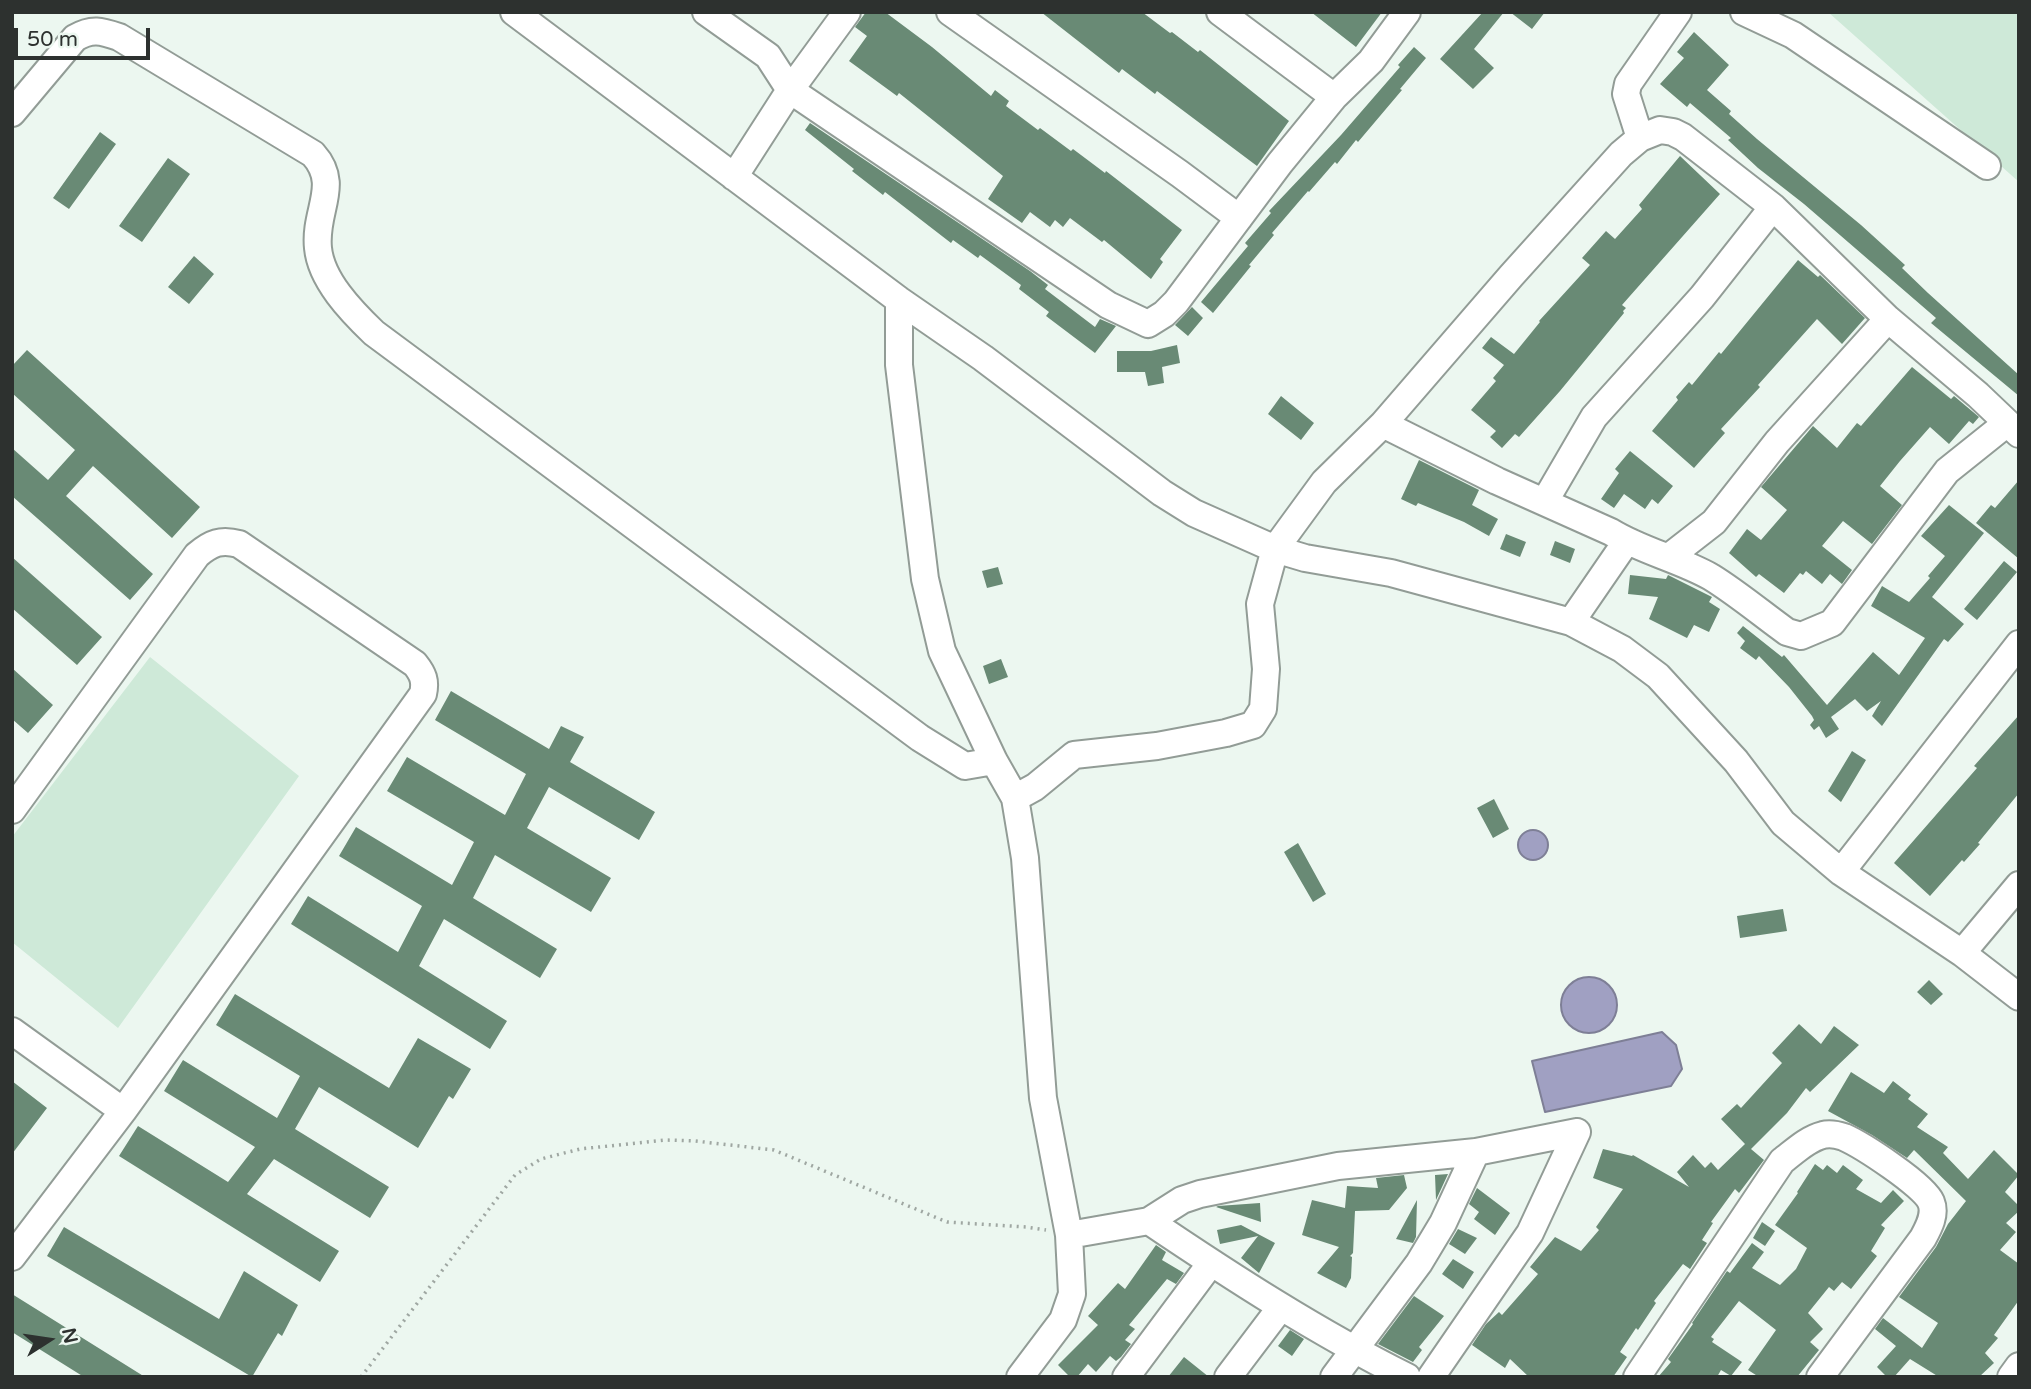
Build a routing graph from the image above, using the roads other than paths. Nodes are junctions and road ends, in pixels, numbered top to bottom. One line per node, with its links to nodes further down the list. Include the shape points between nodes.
1 (514, 12): 14 (street)
2 (706, 12): 9 (street, via 768,57)
3 (848, 12): 9 (street)
4 (950, 12): 16 (street)
5 (1220, 12): 10 (street)
6 (1407, 12): 10 (street, via 1371,61)
7 (1678, 12): 12 (street, via 1628,84 1626,94)
8 (1744, 12): 13 (street, via 1793,35)
9 (790, 90): 14 (street); 16 (street, via 1108,305 1148,324 1176,302)
10 (1334, 97): 16 (street)
11 (12, 113): 27 (street, via 75,38 87,31 104,32 313,154 328,182 317,223 318,251 345,305 374,333 920,738 965,766)
12 (1640, 138): 15 (street, via 1660,130 1674,132); 19 (street, via 1511,276)
13 (1987, 166)
14 (734, 177): 17 (street)
15 (1773, 207): 18 (street); 21 (street, via 1702,297 1594,417)
16 (1239, 218)
17 (900, 300): 23 (street, via 1162,493 1194,513); 27 (street, via 899,365 925,579 942,651)
18 (1888, 318): 20 (street); 24 (street, via 1777,442 1714,522)
19 (1383, 424): 21 (street); 23 (street, via 1324,482)
20 (2013, 429): 24 (street, via 1947,471 1832,623 1801,636 1787,632 1712,578)
21 (1545, 501): 22 (street)
22 (1626, 542): 24 (street); 25 (street)
23 (1275, 549): 25 (street, via 1391,573); 28 (street, via 1260,604 1266,669 1263,709 1253,725 1157,746 1074,755)
24 (1669, 557)
25 (1571, 622): 30 (street, via 1622,649 1658,676 1736,761 1783,822)
26 (2015, 661): 30 (street, via 1969,706)
27 (994, 761): 28 (street)
28 (1015, 798): 38 (street, via 1043,1098)
29 (12, 810): 35 (street, via 208,545 226,540 239,544 423,673 423,694)
30 (1841, 872): 32 (street)
31 (2019, 886): 32 (street)
32 (1962, 953): 33 (street)
33 (2019, 997)
34 (12, 1031): 35 (street)
35 (123, 1111): 39 (street)
36 (1476, 1152): 37 (street, via 1338,1166 1212,1191 1182,1200); 42 (street, via 1419,1263); 49 (street, via 1577,1132 1530,1233)
37 (1149, 1221): 38 (street); 40 (street)
38 (1069, 1235): 44 (street, via 1072,1294 1063,1320)
39 (12, 1257)
40 (1211, 1263): 41 (street); 45 (street)
41 (1281, 1307): 42 (street); 46 (street)
42 (1354, 1351): 47 (street); 48 (street)
43 (2019, 1366): 52 (street)
44 (1020, 1377)
45 (1126, 1377)
46 (1228, 1377)
47 (1334, 1377)
48 (1407, 1377)
49 (1431, 1377)
50 (1637, 1377): 51 (street, via 1782,1161 1805,1144 1835,1135 1866,1150 1924,1191 1932,1205 1931,1222)
51 (1819, 1377)
52 (2011, 1377)

